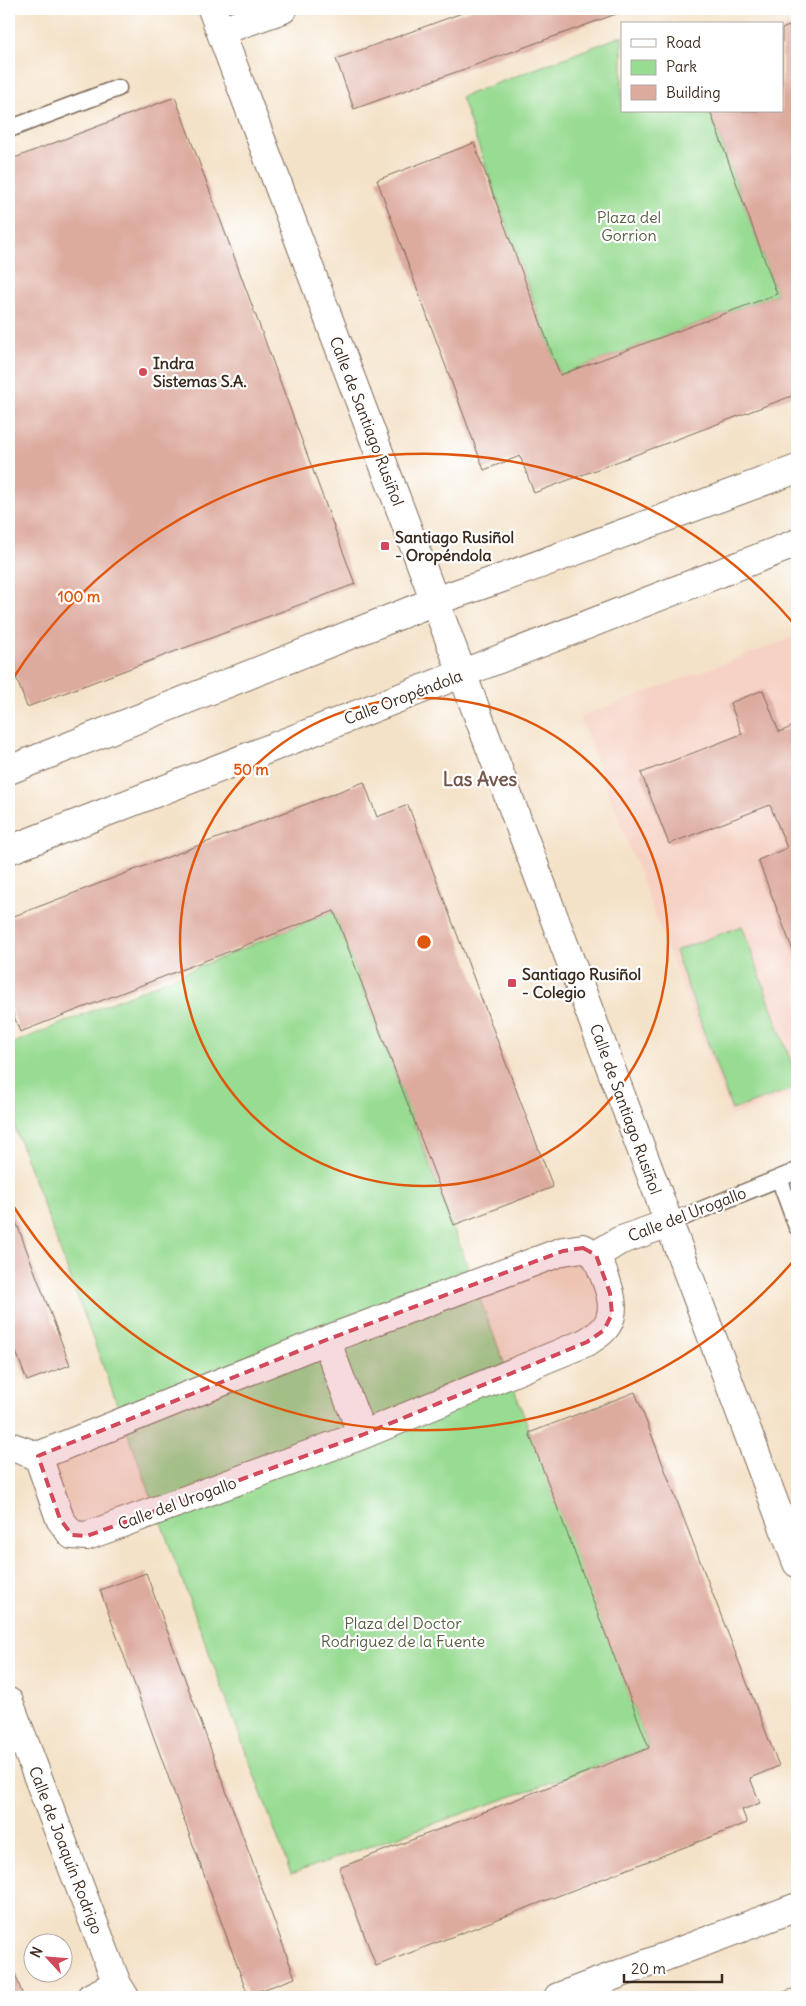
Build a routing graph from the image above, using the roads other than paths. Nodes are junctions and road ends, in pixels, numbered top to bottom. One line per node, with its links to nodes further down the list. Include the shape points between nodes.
1 (282, 9): 2 (street)
2 (216, 20): 7 (street, Calle de Santiago Rusiñol)
3 (118, 88): 4 (lane)
4 (9, 130)
5 (797, 469): 7 (street)
6 (797, 543): 8 (street, Calle Oropéndola)
7 (435, 600): 8 (street, Calle de Santiago Rusiñol); 9 (street)
8 (462, 673): 10 (street, Calle Oropéndola); 13 (street, Calle de Santiago Rusiñol)
9 (9, 770)
10 (9, 850)
11 (797, 1171): 12 (lane, Calle del Urogallo)
12 (779, 1178): 13 (lane, Calle del Urogallo); 14 (lane)
13 (668, 1223): 15 (street, Calle del Urogallo, via 619,1241); 20 (street, Calle de Santiago Rusiñol)
14 (797, 1227)
15 (596, 1254): 16 (street, via 582,1248 564,1252); 17 (street, Calle del Urogallo, via 610,1293 612,1314 604,1330 587,1342)
16 (326, 1340): 17 (street); 19 (street)
17 (362, 1435): 19 (street, Calle del Urogallo, via 87,1536 72,1535 60,1519)
18 (9, 1446): 19 (street)
19 (38, 1456)
20 (797, 1563)
21 (9, 1702): 23 (street, Calle de Joaquín Rodrigo)
22 (797, 1907): 25 (street)
23 (121, 1990): 24 (street)
24 (91, 1997)
25 (558, 1997)

